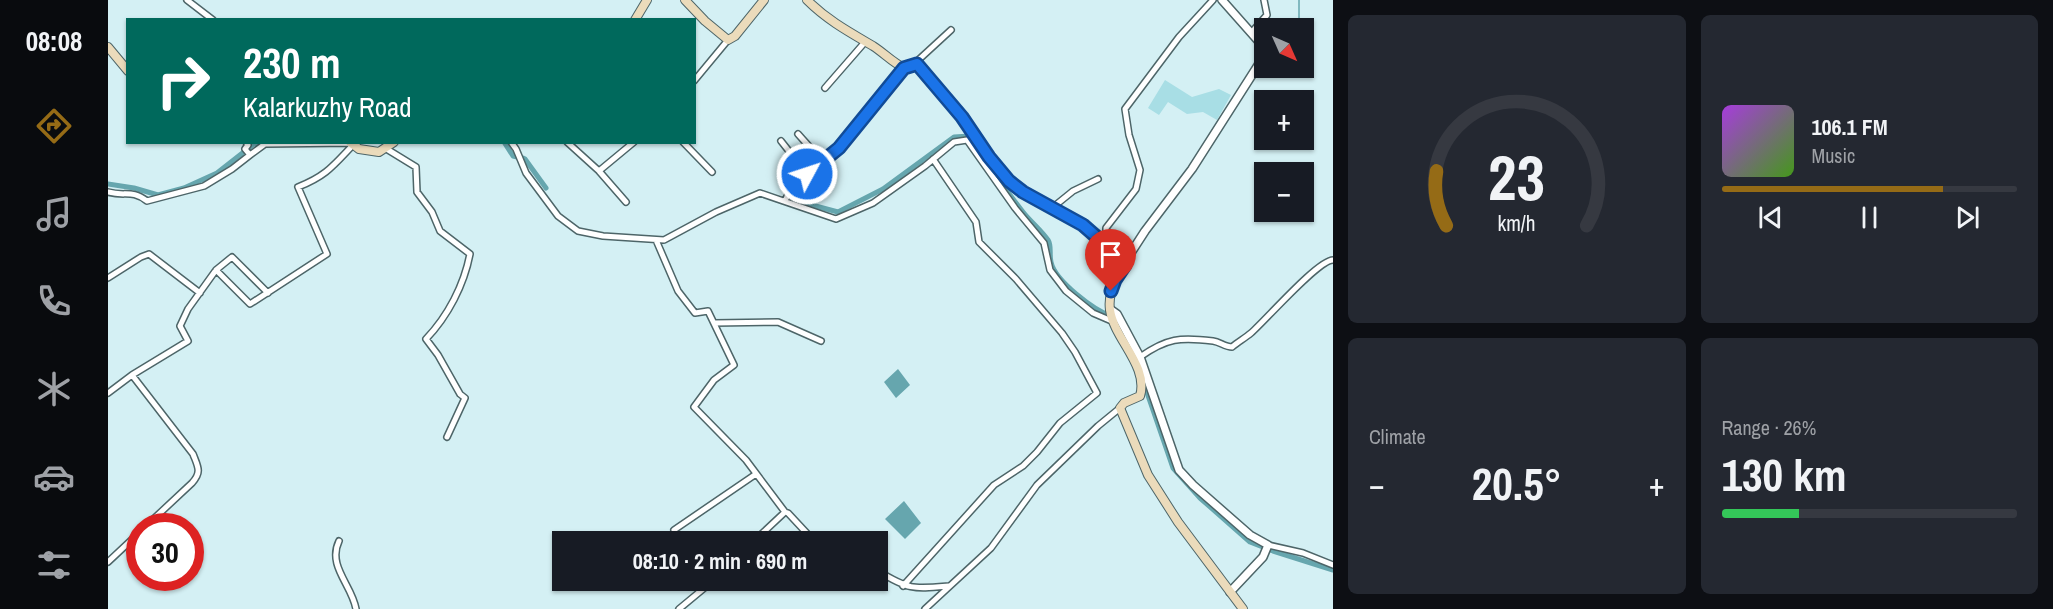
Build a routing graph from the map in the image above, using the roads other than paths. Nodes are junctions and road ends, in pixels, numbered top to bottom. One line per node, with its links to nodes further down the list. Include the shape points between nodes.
1 (187, 0): 9 (street)
2 (647, 0): 10 (main road)
3 (685, 0): 13 (main road)
4 (764, 0): 13 (main road)
5 (807, 0): 14 (main road, via 833,23)
6 (1213, 0): 43 (street, via 1179,37 1125,109 1140,171 1136,189 1106,228)
7 (1222, 0): 12 (street)
8 (1264, 0): 12 (street, via 1267,15)
9 (210, 18)
10 (636, 18)
11 (951, 30): 16 (street)
12 (1251, 33): 45 (street, via 1261,44 1261,61 1192,169)
13 (728, 40): 19 (street)
14 (865, 42): 17 (main road); 20 (street)
15 (108, 47): 18 (main road)
16 (914, 64): 17 (main road); 41 (main road, via 920,66 962,117 1009,181)
17 (904, 68): 33 (street)
18 (126, 69)
19 (696, 79)
20 (825, 88)
21 (798, 134): 33 (street)
22 (781, 141): 36 (street)
23 (247, 144): 31 (street)
24 (351, 144): 30 (main road, via 372,152); 31 (street, via 265,144); 49 (street, via 331,169 298,187 327,254)
25 (391, 144): 30 (main road)
26 (513, 144): 42 (street, via 538,190 558,216 578,231)
27 (569, 144): 34 (street)
28 (632, 144): 34 (street)
29 (685, 144): 35 (street)
30 (385, 148): 57 (street, via 416,168 417,192 440,231 470,254 466,275 437,328 426,339 465,398)
31 (248, 153): 38 (street, via 232,169 204,186 147,201 136,194)
32 (933, 159): 39 (street, via 873,203 836,219); 50 (street, via 954,142 967,140 1044,243 1050,270 1066,291 1093,313); 71 (street, via 976,222 979,242 1062,333 1097,393 1060,423 1023,466 994,485)
33 (823, 162): 36 (street)
34 (599, 171): 40 (street)
35 (712, 172)
36 (807, 174): 39 (street, via 790,190)
37 (1098, 179): 41 (street, via 1073,191)
38 (108, 192)
39 (785, 201): 42 (street, via 760,193 674,236)
40 (626, 202)
41 (1052, 208): 43 (main road)
42 (657, 240): 51 (street, via 678,291 695,313 708,311)
43 (1106, 243): 45 (main road)
44 (1333, 260): 53 (street, via 1311,273 1232,347 1186,339 1160,344)
45 (1125, 262): 50 (main road, via 1111,291)
46 (216, 270): 48 (street); 49 (street, via 250,304); 49 (street, via 232,257)
47 (108, 278): 48 (street, via 149,254)
48 (200, 293): 54 (street, via 180,326 188,341)
49 (268, 293)
50 (1112, 316): 53 (street, via 1118,314); 56 (main road, via 1142,382 1140,396)
51 (714, 323): 52 (street, via 778,322); 58 (street, via 734,365 714,380 694,407)
52 (821, 341)
53 (1140, 357): 66 (street, via 1179,470)
54 (132, 375): 55 (street); 60 (street, via 193,454 199,468 199,475)
55 (108, 393)
56 (1120, 408): 70 (street, via 1037,485 991,548); 73 (main road, via 1148,475)
57 (447, 437)
58 (756, 474): 59 (street); 61 (street)
59 (785, 512): 62 (street); 63 (street)
60 (160, 513)
61 (674, 530)
62 (765, 531)
63 (805, 531)
64 (339, 541): 74 (street, via 334,550 337,565)
65 (126, 545): 67 (street)
66 (1267, 548): 68 (street, via 1311,555); 73 (street)
67 (108, 562)
68 (1333, 565)
69 (888, 577): 71 (street)
70 (951, 585): 71 (street); 76 (street)
71 (903, 586)
72 (701, 591): 75 (street)
73 (1230, 592): 77 (main road)
74 (356, 609)
75 (679, 609)
76 (925, 609)
77 (1243, 609)

